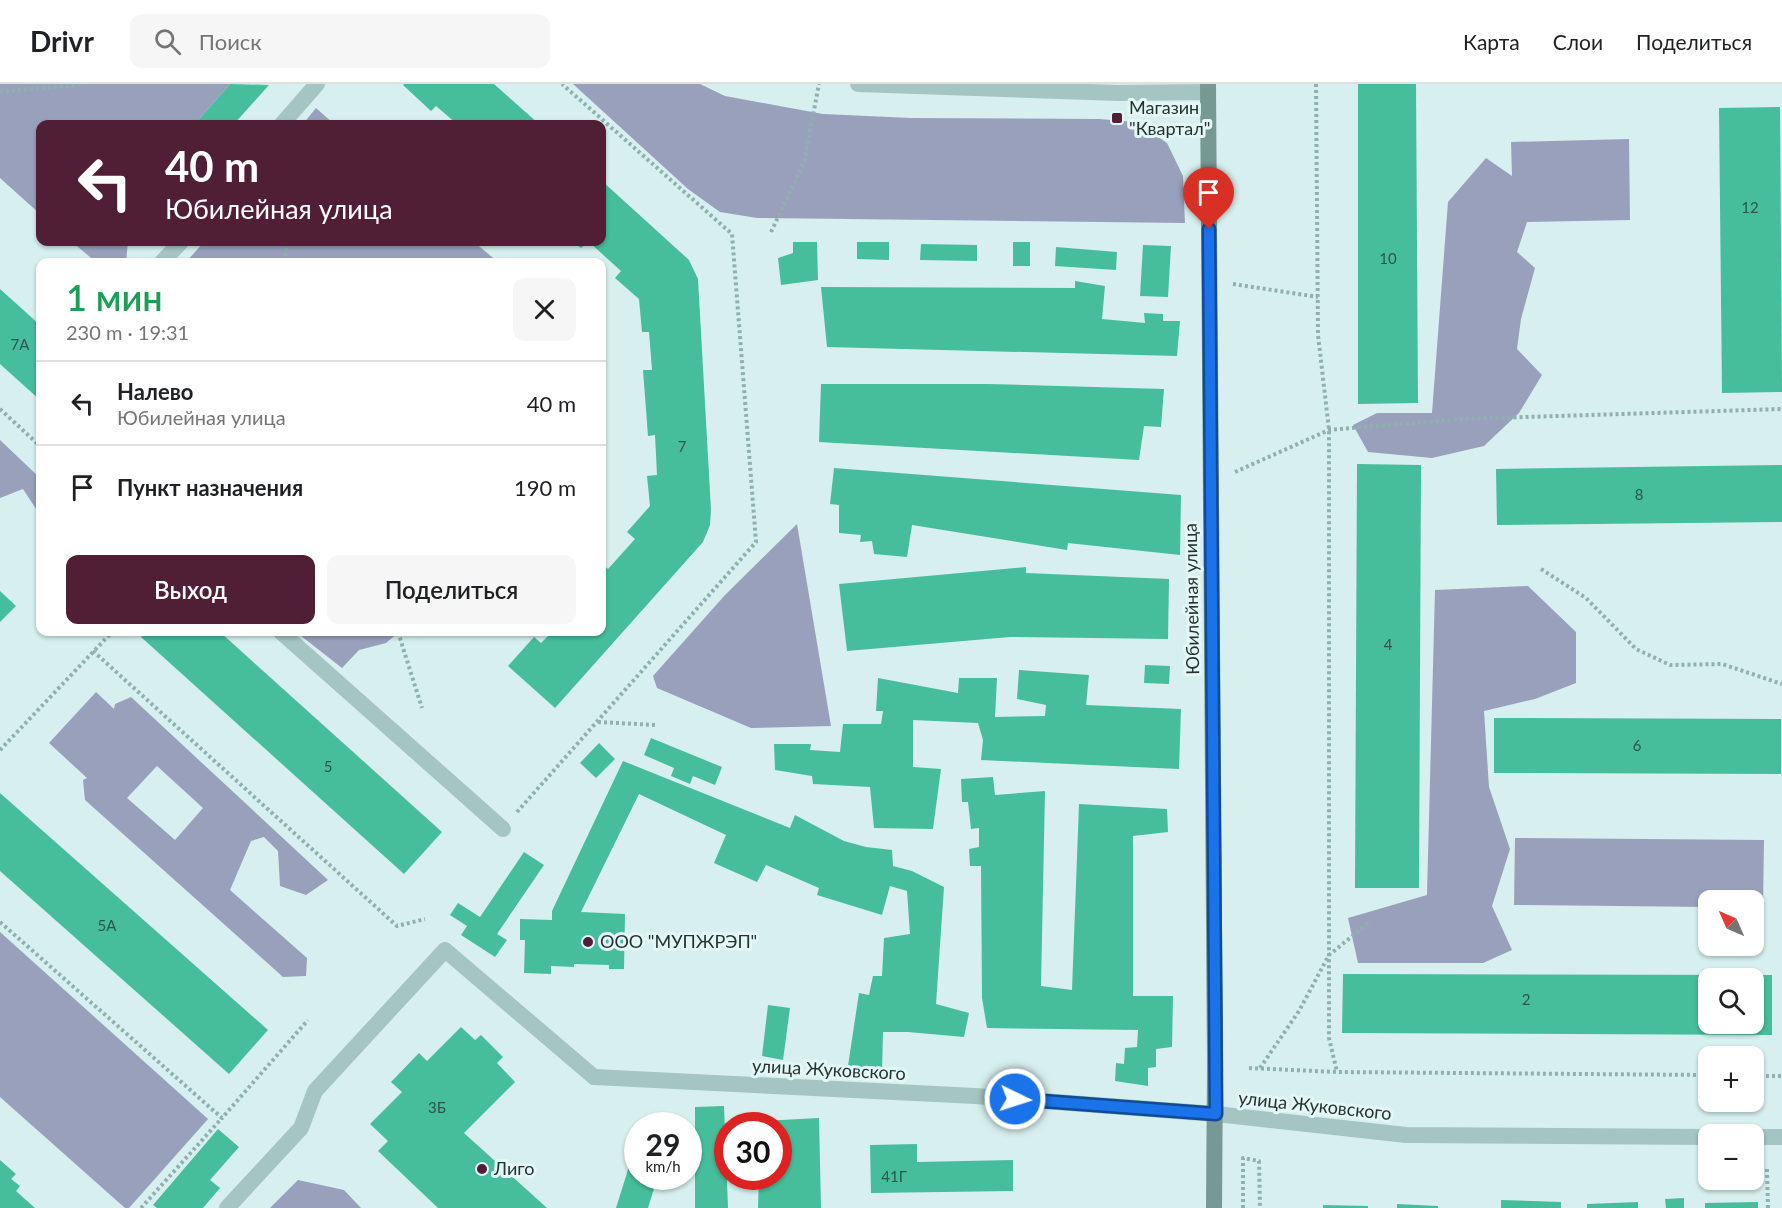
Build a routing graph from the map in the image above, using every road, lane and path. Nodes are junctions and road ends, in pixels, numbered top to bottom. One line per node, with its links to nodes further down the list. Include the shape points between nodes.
1 (84, 84): 8 (path)
2 (317, 84): 9 (street)
3 (562, 84): 10 (path)
4 (819, 84): 12 (path, via 804,162)
5 (858, 84): 7 (street, via 1118,93)
6 (1316, 84): 16 (path)
7 (1208, 88): 15 (main road, Юбилейная улица)
8 (0, 92)
9 (286, 120)
10 (603, 120)
11 (606, 123): 29 (path, via 732,234 756,542)
12 (771, 232)
13 (177, 246): 14 (street)
14 (166, 258)
15 (1209, 280): 16 (path); 21 (main road, Юбилейная улица)
16 (1318, 297): 19 (path, via 1318,335)
17 (0, 409): 20 (path)
18 (1782, 409): 19 (path, via 1462,419)
19 (1329, 430): 21 (path); 36 (path)
20 (36, 442)
21 (1210, 480): 44 (main road, Юбилейная улица)
22 (1541, 569): 27 (path, via 1586,598 1636,650 1670,665 1722,663)
23 (108, 636): 26 (path)
24 (285, 636): 32 (street)
25 (399, 636): 28 (path)
26 (93, 651): 31 (path); 33 (path, via 397,926)
27 (1782, 684)
28 (422, 708)
29 (597, 722): 30 (path); 32 (path)
30 (656, 725)
31 (0, 750)
32 (503, 829)
33 (425, 919)
34 (0, 921): 45 (path)
35 (1371, 921): 36 (path)
36 (1329, 955): 39 (path, via 1299,1011); 40 (path, via 1329,1038)
37 (308, 1020): 45 (path)
38 (1249, 1068): 39 (path)
39 (1260, 1068): 40 (path)
40 (1337, 1072): 41 (path)
41 (1698, 1075)
42 (1764, 1076): 43 (path)
43 (1782, 1076)
44 (1216, 1114): 46 (street, улица Жуковского, via 1406,1136); 51 (street, улица Жуковского, via 975,1096 594,1077 445,950 315,1091 301,1128); 52 (main road, Юбилейная улица)
45 (222, 1118): 50 (path)
46 (1698, 1137)
47 (1764, 1137): 48 (street)
48 (1782, 1137)
49 (1767, 1169): 55 (path)
50 (141, 1208)
51 (227, 1208)
52 (1214, 1208)
53 (1243, 1208): 54 (path, via 1243,1158 1259,1161)
54 (1260, 1208)
55 (1768, 1208)

